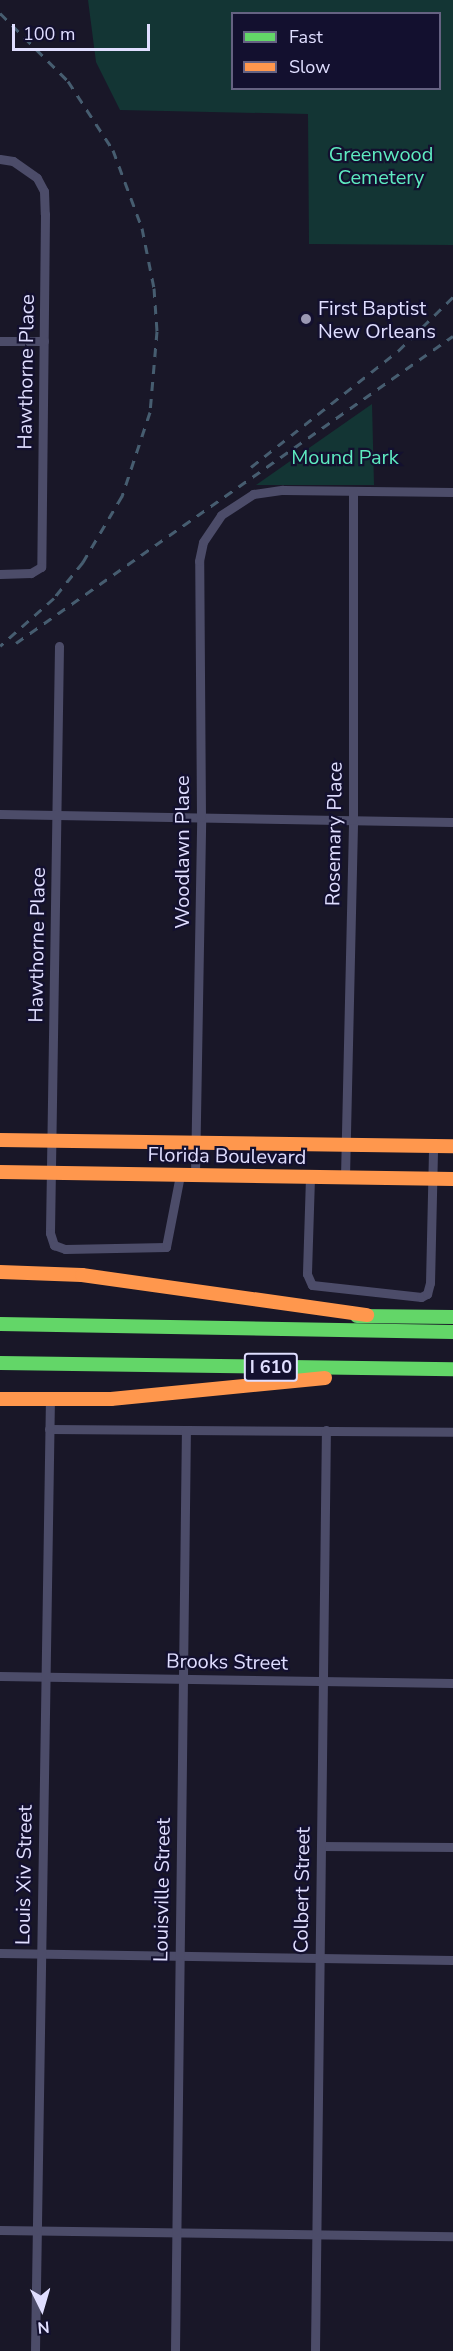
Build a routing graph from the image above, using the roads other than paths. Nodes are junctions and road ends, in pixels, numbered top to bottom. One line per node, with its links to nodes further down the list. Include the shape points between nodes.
1 (0, 159): 3 (street, Hawthorne Place, via 22,166 44,190)
2 (0, 341): 3 (street)
3 (44, 341): 6 (street, Hawthorne Place, via 41,567 31,573)
4 (353, 492): 5 (street, Woodlawn Place); 10 (street, Woodlawn Place, via 253,494 233,504 209,528 199,561); 11 (street, Rosemary Place)
5 (453, 492)
6 (0, 574)
7 (59, 646): 9 (street, Hawthorne Place)
8 (0, 814): 9 (street)
9 (57, 814): 10 (street); 14 (street, Hawthorne Place)
10 (201, 817): 11 (street); 15 (street, Woodlawn Place)
11 (353, 820): 12 (street); 16 (street, Rosemary Place)
12 (453, 822)
13 (0, 1140): 14 (main road, Florida Boulevard)
14 (52, 1141): 15 (main road, Florida Boulevard); 20 (street, Hawthorne Place)
15 (197, 1143): 16 (main road, Florida Boulevard); 22 (street, Woodlawn Place)
16 (346, 1146): 17 (main road, Florida Boulevard); 24 (street, Rosemary Place)
17 (433, 1146): 18 (main road, Florida Boulevard); 25 (street)
18 (453, 1146)
19 (0, 1172): 20 (main road, Florida Boulevard)
20 (51, 1173): 21 (main road, Florida Boulevard); 21 (street, Hawthorne Place, via 50,1233 54,1245 65,1250 166,1247)
21 (180, 1175): 22 (main road, Florida Boulevard)
22 (195, 1175): 23 (main road, Florida Boulevard)
23 (310, 1177): 24 (main road, Florida Boulevard); 25 (street, via 307,1274 312,1285 414,1297 427,1294)
24 (345, 1177): 25 (main road, Florida Boulevard)
25 (432, 1179): 26 (main road, Florida Boulevard)
26 (453, 1179)
27 (0, 1272): 28 (main road, via 81,1275)
28 (368, 1315): 29 (main road); 31 (main road)
29 (453, 1317)
30 (0, 1324): 31 (main road, I 610)
31 (176, 1327): 32 (main road, I 610)
32 (453, 1332)
33 (0, 1363): 35 (main road, I 610)
34 (453, 1369): 35 (main road, I 610)
35 (417, 1370): 37 (main road, via 111,1399)
36 (0, 1399): 37 (main road)
37 (50, 1400): 38 (street, Louis Xiv Street)
38 (50, 1429): 39 (street); 43 (street, Louis Xiv Street)
39 (186, 1430): 40 (street); 44 (street, Louisville Street)
40 (327, 1430): 41 (street); 45 (street, Colbert Street)
41 (453, 1432)
42 (0, 1676): 43 (street, Brooks Street)
43 (46, 1677): 44 (street, Brooks Street); 50 (street, Louis Xiv Street)
44 (183, 1678): 45 (street, Brooks Street); 51 (street, Louisville Street)
45 (325, 1682): 46 (street, Brooks Street); 47 (street, Colbert Street)
46 (453, 1683)
47 (321, 1846): 48 (street); 52 (street, Colbert Street)
48 (453, 1847)
49 (0, 1953): 50 (street)
50 (41, 1953): 51 (street); 55 (street, Louis Xiv Street)
51 (180, 1955): 52 (street); 56 (street, Louisville Street)
52 (320, 1956): 53 (street); 57 (street, Colbert Street)
53 (453, 1959)
54 (0, 2230): 55 (street)
55 (37, 2230): 56 (street); 59 (street, Louis Xiv Street)
56 (176, 2234): 57 (street); 60 (street, Louisville Street)
57 (316, 2235): 58 (street); 61 (street, Colbert Street)
58 (453, 2236)
59 (35, 2351)
60 (175, 2351)
61 (315, 2351)

